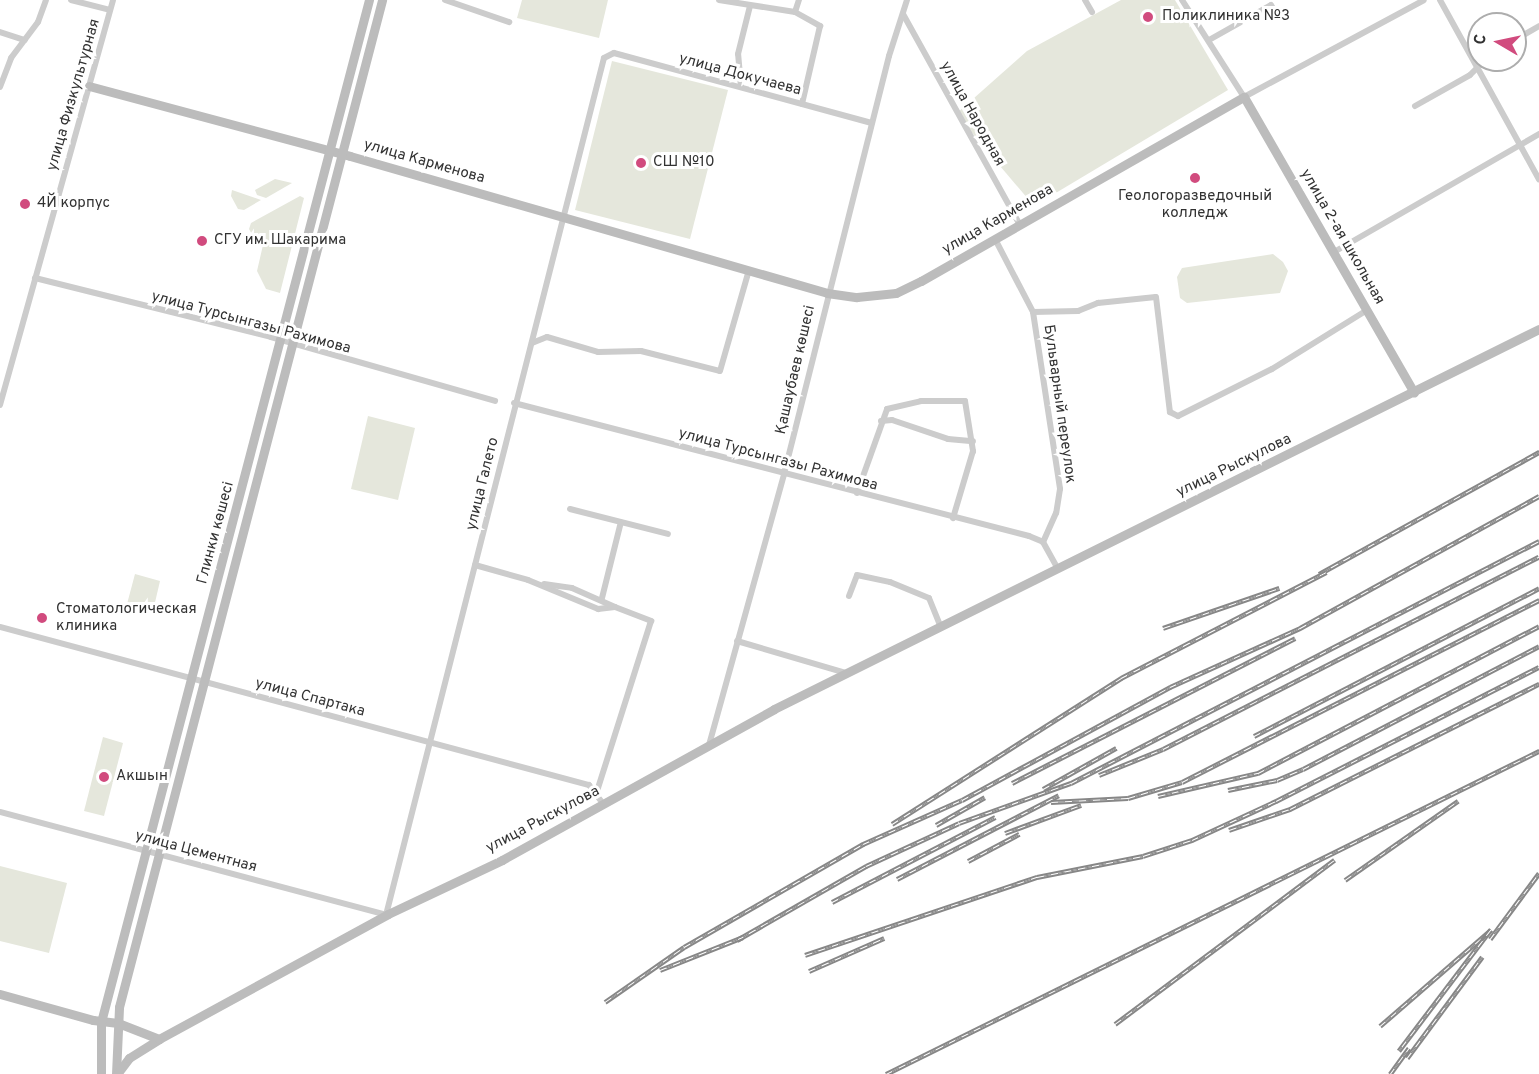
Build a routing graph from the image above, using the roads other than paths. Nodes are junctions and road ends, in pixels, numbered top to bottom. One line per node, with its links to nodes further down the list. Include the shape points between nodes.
1 (46, 0): 23 (street, via 38,22)
2 (71, 0): 15 (street)
3 (113, 0): 15 (street, улица Физкультурная)
4 (369, 0): 37 (street, Глинки көшесі)
5 (382, 0): 38 (street, Глинки көшесі)
6 (445, 0): 20 (street)
7 (719, 0): 14 (street)
8 (799, 0): 16 (street)
9 (907, 0): 18 (street, Қашаубаев көшесі)
10 (1085, 0): 17 (street)
11 (1182, 0): 22 (street)
12 (1424, 0): 31 (street)
13 (1440, 0): 24 (street)
14 (750, 6): 16 (street); 30 (street, via 738,54)
15 (110, 10): 28 (street, улица Физкультурная)
16 (795, 12): 32 (street, via 815,20 820,34)
17 (1092, 12)
18 (903, 14): 34 (street, Қашаубаев көшесі); 41 (street, улица Народная)
19 (1278, 16): 22 (street, via 1271,5)
20 (509, 22)
21 (0, 32): 23 (street)
22 (1209, 39): 31 (street)
23 (25, 40): 29 (street, via 11,58)
24 (1467, 50)
25 (604, 58): 30 (street, улица Докучаева, via 614,53); 40 (street, улица Галето)
26 (1472, 72): 33 (street)
27 (1479, 72): 36 (street)
28 (89, 86): 37 (street, улица Карменова); 45 (street, улица Физкультурная)
29 (0, 87)
30 (741, 87): 32 (street, улица Докучаева)
31 (1244, 97): 41 (street, улица Карменова); 43 (street, улица 2-ая школьная)
32 (802, 104): 34 (street, улица Докучаева)
33 (1415, 106)
34 (872, 123): 46 (street, Қашаубаев көшесі)
35 (1539, 134): 36 (street)
36 (1519, 145): 39 (street); 43 (street)
37 (328, 150): 38 (street, улица Карменова); 50 (street, Глинки көшесі)
38 (342, 154): 40 (street, улица Карменова); 52 (street, Глинки көшесі)
39 (1539, 179)
40 (565, 217): 44 (street, улица Карменова); 51 (street, улица Галето)
41 (1020, 225): 42 (street, улица Карменова)
42 (995, 239): 46 (street, улица Карменова, via 896,292 857,297); 48 (street, Бульварный переулок)
43 (1334, 252): 47 (street, улица 2-ая школьная)
44 (749, 270): 46 (street, улица Карменова); 51 (street, via 720,371 641,351 598,352 547,337)
45 (35, 278): 50 (street, улица Турсынгазы Рахимова); 56 (street, улица Физкультурная)
46 (827, 293): 59 (street, Қашаубаев көшесі)
47 (1367, 310): 48 (street, via 1272,369 1178,416 1170,412 1156,297 1098,303 1078,311); 53 (street, улица 2-ая школьная)
48 (1034, 312): 65 (street, Бульварный переулок, via 1060,489 1056,513)
49 (1539, 329): 53 (street, улица Рыскулова)
50 (281, 340): 52 (street, улица Турсынгазы Рахимова); 76 (street, Глинки көшесі)
51 (532, 344): 55 (street, улица Галето)
52 (294, 345): 54 (street, улица Турсынгазы Рахимова); 77 (street, Глинки көшесі)
53 (1414, 393): 67 (street, улица Рыскулова)
54 (495, 401)
55 (514, 403): 59 (street, улица Турсынгазы Рахимова); 66 (street, улица Галето)
56 (0, 405)
57 (881, 421): 58 (street, via 892,420 948,439); 58 (street, via 892,407 921,401 965,401); 60 (street)
58 (973, 441): 62 (street)
59 (784, 474): 60 (street, улица Турсынгазы Рахимова); 74 (street, Қашаубаев көшесі)
60 (857, 493): 62 (street, улица Турсынгазы Рахимова)
61 (570, 508): 63 (street)
62 (953, 518): 65 (street, улица Турсынгазы Рахимова)
63 (621, 522): 64 (street); 70 (street)
64 (669, 534)
65 (1040, 541): 67 (street)
66 (475, 565): 68 (street); 78 (street, улица Галето)
67 (1058, 569): 73 (street, улица Рыскулова)
68 (538, 584): 70 (street, via 572,588); 71 (street, via 598,609)
69 (849, 596): 73 (street, via 857,575 890,582 929,598)
70 (602, 598): 71 (street)
71 (615, 607): 80 (street, via 651,621)
72 (0, 627): 76 (street, улица Спартака)
73 (941, 627): 75 (street, улица Рыскулова)
74 (738, 641): 75 (street); 79 (street, Қашаубаев көшесі)
75 (846, 673): 79 (street, улица Рыскулова)
76 (193, 679): 77 (street, улица Спартака); 83 (street, Глинки көшесі)
77 (207, 683): 78 (street, улица Спартака); 84 (street, Глинки көшесі)
78 (429, 742): 80 (street, улица Спартака); 85 (street, улица Галето)
79 (709, 746): 81 (street, улица Рыскулова)
80 (597, 790): 81 (street)
81 (604, 805): 85 (street, улица Рыскулова)
82 (0, 812): 83 (street, улица Цементная)
83 (148, 852): 84 (street, улица Цементная); 87 (street, Глинки көшесі)
84 (159, 854): 85 (street, улица Цементная); 88 (street, Глинки көшесі)
85 (386, 915): 89 (street, улица Рыскулова)
86 (0, 994): 87 (street)
87 (101, 1022): 88 (street); 90 (street, Глинки көшесі)
88 (118, 1023): 89 (street); 91 (street, Глинки көшесі)
89 (159, 1039): 91 (street, улица Рыскулова, via 129,1058)
90 (101, 1074)
91 (116, 1074)

